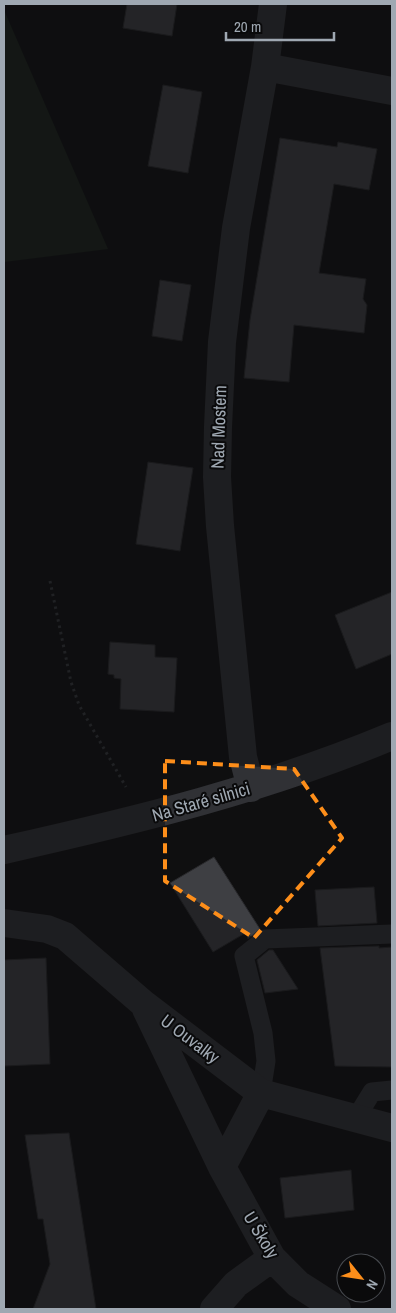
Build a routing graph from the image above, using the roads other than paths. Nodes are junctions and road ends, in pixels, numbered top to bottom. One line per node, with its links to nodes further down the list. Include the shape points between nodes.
1 (273, 4): 2 (street, Nad Mostem)
2 (265, 67): 3 (street); 5 (street, Nad Mostem, via 235,237 222,342 217,477 243,757)
3 (392, 91)
4 (392, 736): 5 (street, Na Staré silnici)
5 (251, 788): 6 (street, Na Staré silnici, via 136,821)
6 (4, 850)
7 (4, 923): 9 (street, U Ouvalky, via 47,929 65,936)
8 (392, 934): 11 (lane, via 265,939 244,956 263,1032 266,1061)
9 (145, 1005): 11 (street, U Ouvalky); 14 (street, U Školy)
10 (392, 1090): 12 (lane, via 372,1092)
11 (261, 1093): 12 (street, U Ouvalky); 14 (street)
12 (356, 1118): 13 (street, U Ouvalky)
13 (392, 1128)
14 (222, 1167): 15 (street, U Školy)
15 (272, 1258): 16 (street, via 236,1284); 17 (street, U Školy, via 298,1284)
16 (214, 1309)
17 (337, 1309)

